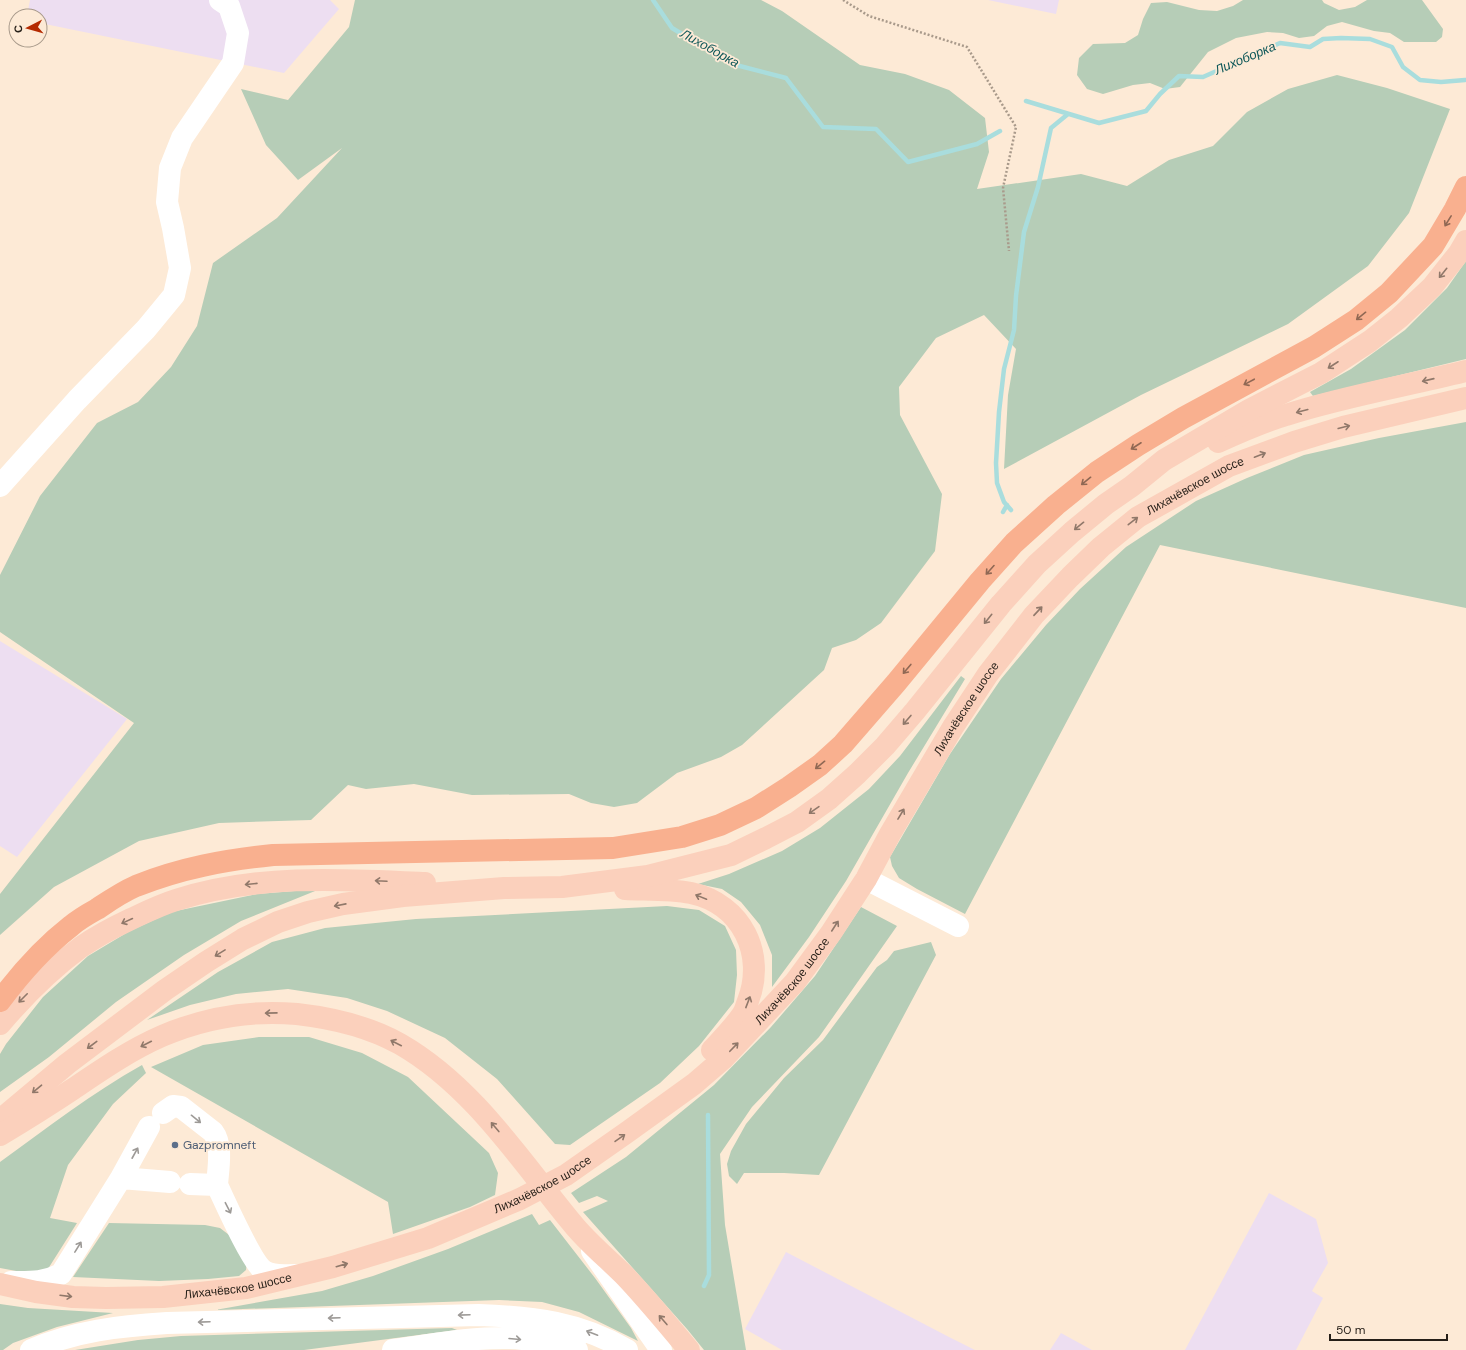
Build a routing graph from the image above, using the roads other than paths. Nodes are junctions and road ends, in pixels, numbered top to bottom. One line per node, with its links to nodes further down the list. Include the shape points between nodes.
1 (220, 0): 8 (street, via 229,6 238,33 233,63 182,138 170,168 167,202 180,268 174,295 146,329 77,400)
2 (1466, 187): 14 (highway, one-way to 14, via 1433,246 1389,293 1356,320 1314,347 1138,445 1097,472 1056,505 1014,543 980,581 843,744 820,765 756,808 720,825 682,836 613,848 272,855 200,865 135,887 109,900 71,925 14,982)
3 (1466, 241): 9 (main road, one-way to 9, via 1432,287 1400,318 1370,341 1321,373 1249,410 1182,449)
4 (1466, 371): 9 (main road, one-way to 9, via 1285,415 1170,464)
5 (1466, 398): 7 (main road)
6 (1466, 404): 7 (main road)
7 (1420, 410): 10 (main road, Лихачёвское шоссе, one-way to 7, via 953,727 988,674 1034,615 1101,546 1138,517 1229,466 1336,429)
8 (0, 486)
9 (1132, 486): 11 (main road, one-way to 11, via 1089,518 1037,564 1000,604 885,746 823,804 797,822 731,855 648,876)
10 (866, 879): 13 (street); 16 (main road, Лихачёвское шоссе, one-way to 10, via 711,1069 795,982)
11 (562, 887): 12 (main road); 16 (main road, one-way to 11, via 743,1015 752,992 754,974 754,956 747,936 737,920 721,906 692,893)
12 (504, 888): 15 (main road, one-way to 15, via 347,879 317,880 242,885 175,900 113,927 81,947 22,998); 17 (main road, one-way to 17, via 403,896 343,904 278,922 244,939 165,990 66,1064)
13 (958, 926)
14 (0, 1001)
15 (0, 1024)
16 (650, 1116): 22 (main road, Лихачёвское шоссе, one-way to 16, via 428,1238 520,1199 566,1175)
17 (0, 1120)
18 (0, 1135): 21 (main road, one-way to 18, via 491,1122 432,1065 400,1044 374,1032 320,1016 250,1014 219,1018 162,1036 127,1054)
19 (121, 1178): 20 (street); 20 (street, one-way to 20, via 156,1120 173,1106 181,1107 217,1137); 23 (street, one-way to 19, via 37,1282 61,1274)
20 (217, 1186): 22 (street, one-way to 22, via 255,1261 265,1272 277,1276)
21 (572, 1224): 28 (street); 29 (main road, one-way to 21, via 625,1277)
22 (304, 1275): 23 (main road, Лихачёвское шоссе, one-way to 22, via 36,1292 73,1297 163,1297 246,1288)
23 (0, 1283)
24 (31, 1350): 27 (street, one-way to 24, via 597,1335 546,1320 479,1315 127,1326 93,1331 47,1343)
25 (392, 1350): 26 (street, one-way to 26, via 509,1338 543,1341)
26 (576, 1350)
27 (627, 1350)
28 (661, 1350)
29 (689, 1350)

